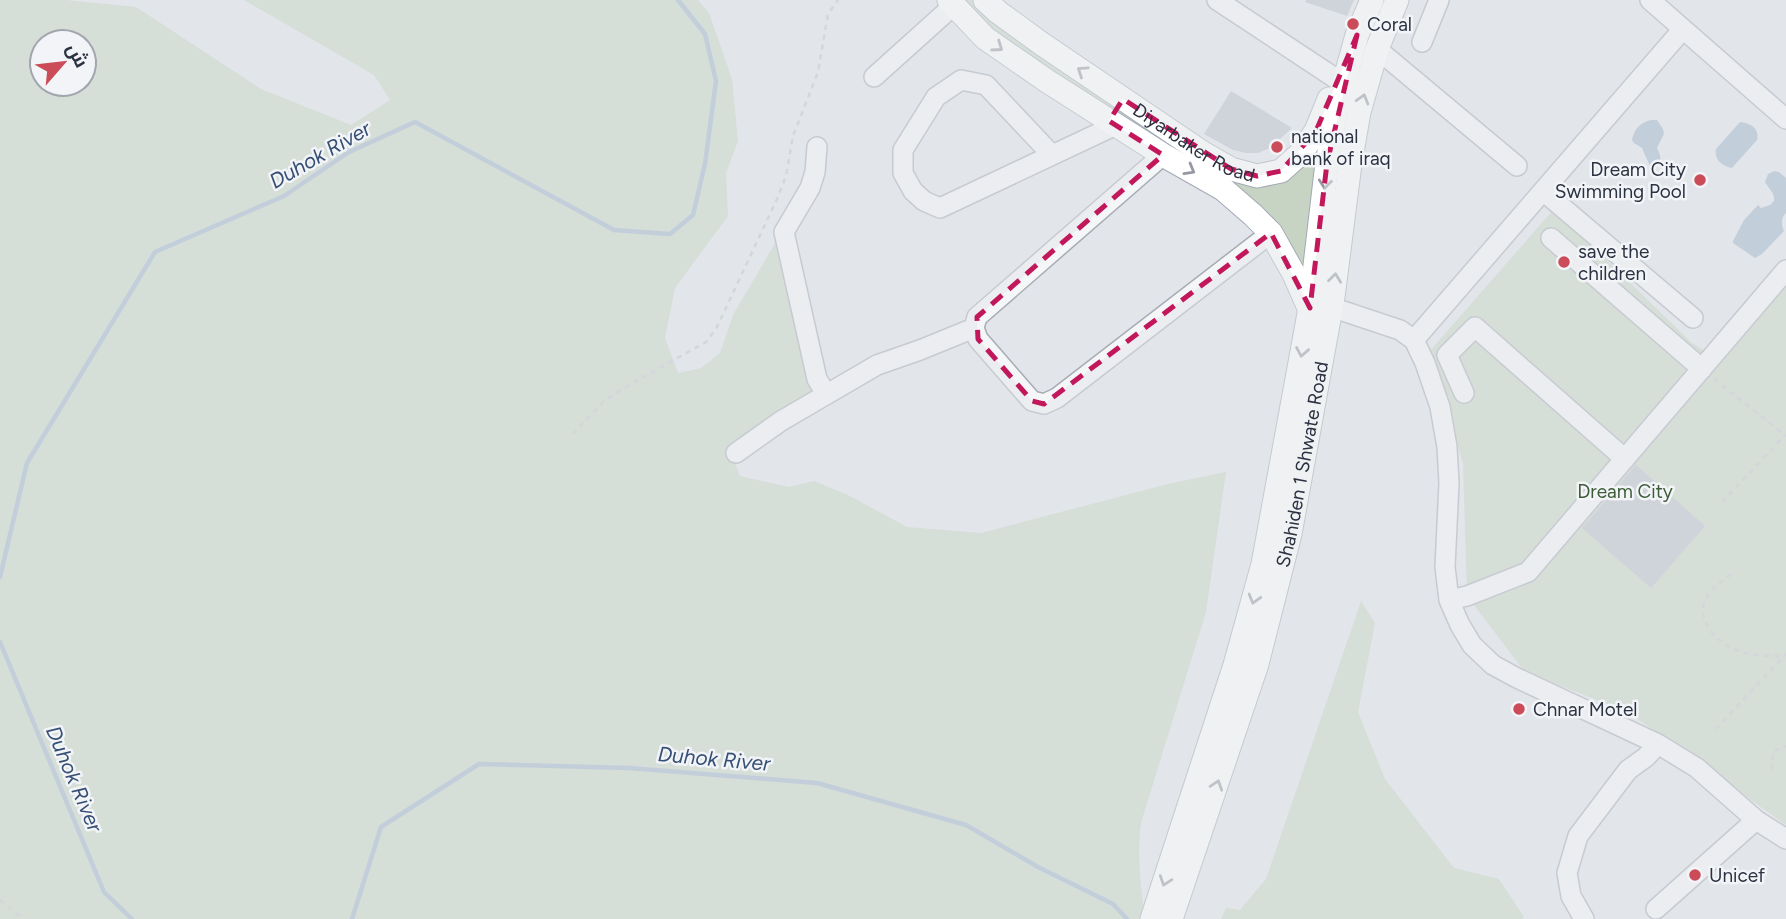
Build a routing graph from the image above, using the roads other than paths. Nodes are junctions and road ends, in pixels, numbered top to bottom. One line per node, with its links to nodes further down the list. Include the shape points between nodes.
1 (1217, 0): 13 (street)
2 (1372, 0): 9 (main road, Shahiden 1 Shwate Road)
3 (1397, 0): 11 (main road, Shahiden 1 Shwate Road)
4 (1439, 0): 10 (street)
5 (1650, 0): 8 (street)
6 (951, 2): 12 (street); 16 (main road, Diyarbaker Road, one-way to 16, via 985,38)
7 (996, 4): 14 (main road, Diyarbaker Road, one-way to 7, via 1042,44)
8 (1683, 29): 15 (street); 21 (street)
9 (1357, 35): 13 (main road, Diyarbaker Road); 25 (main road, Shahiden 1 Shwate Road, one-way to 25, via 1327,163)
10 (1422, 41)
11 (1377, 49): 20 (street); 25 (main road, Shahiden 1 Shwate Road, one-way to 11, via 1359,112)
12 (874, 77)
13 (1338, 80): 14 (main road, Diyarbaker Road, via 1302,152 1281,170 1257,176 1231,169 1203,153)
14 (1123, 99): 16 (main road)
15 (1786, 119)
16 (1112, 123): 18 (street); 19 (main road, Diyarbaker Road)
17 (817, 147): 31 (street, via 810,188 784,233 817,379)
18 (1052, 155): 18 (street, via 940,208 923,201 903,173 903,150 936,97 961,80 986,85)
19 (1163, 155): 22 (main road, Diyarbaker Road, one-way to 22, via 1223,189); 27 (street, via 977,317)
20 (1517, 166)
21 (1543, 191): 26 (street); 28 (street)
22 (1271, 233): 25 (main road, Diyarbaker Road); 27 (street, via 1044,404 1032,401 978,339)
23 (1551, 238): 29 (street)
24 (1786, 270): 29 (street)
25 (1320, 308): 28 (street, via 1400,330); 38 (main road, Shahiden 1 Shwate Road, via 1264,564)
26 (1693, 318)
27 (974, 328): 31 (street, via 877,365)
28 (1414, 340): 34 (street, via 1440,407 1447,447 1445,567)
29 (1702, 369): 33 (street)
30 (1464, 393): 33 (street, via 1447,355 1475,327)
31 (826, 394): 32 (street)
32 (736, 453)
33 (1625, 459): 34 (street, via 1528,572)
34 (1449, 600): 35 (street, via 1472,645 1493,665)
35 (1658, 744): 36 (street, via 1698,768); 42 (street, via 1628,770 1578,836 1567,873 1571,896)
36 (1756, 820): 37 (street); 39 (street)
37 (1786, 839)
38 (1186, 846): 40 (main road, Shahiden 1 Shwate Road, one-way to 40); 41 (main road, Shahiden 1 Shwate Road)
39 (1656, 909)
40 (1152, 919)
41 (1171, 919)
42 (1584, 919)

